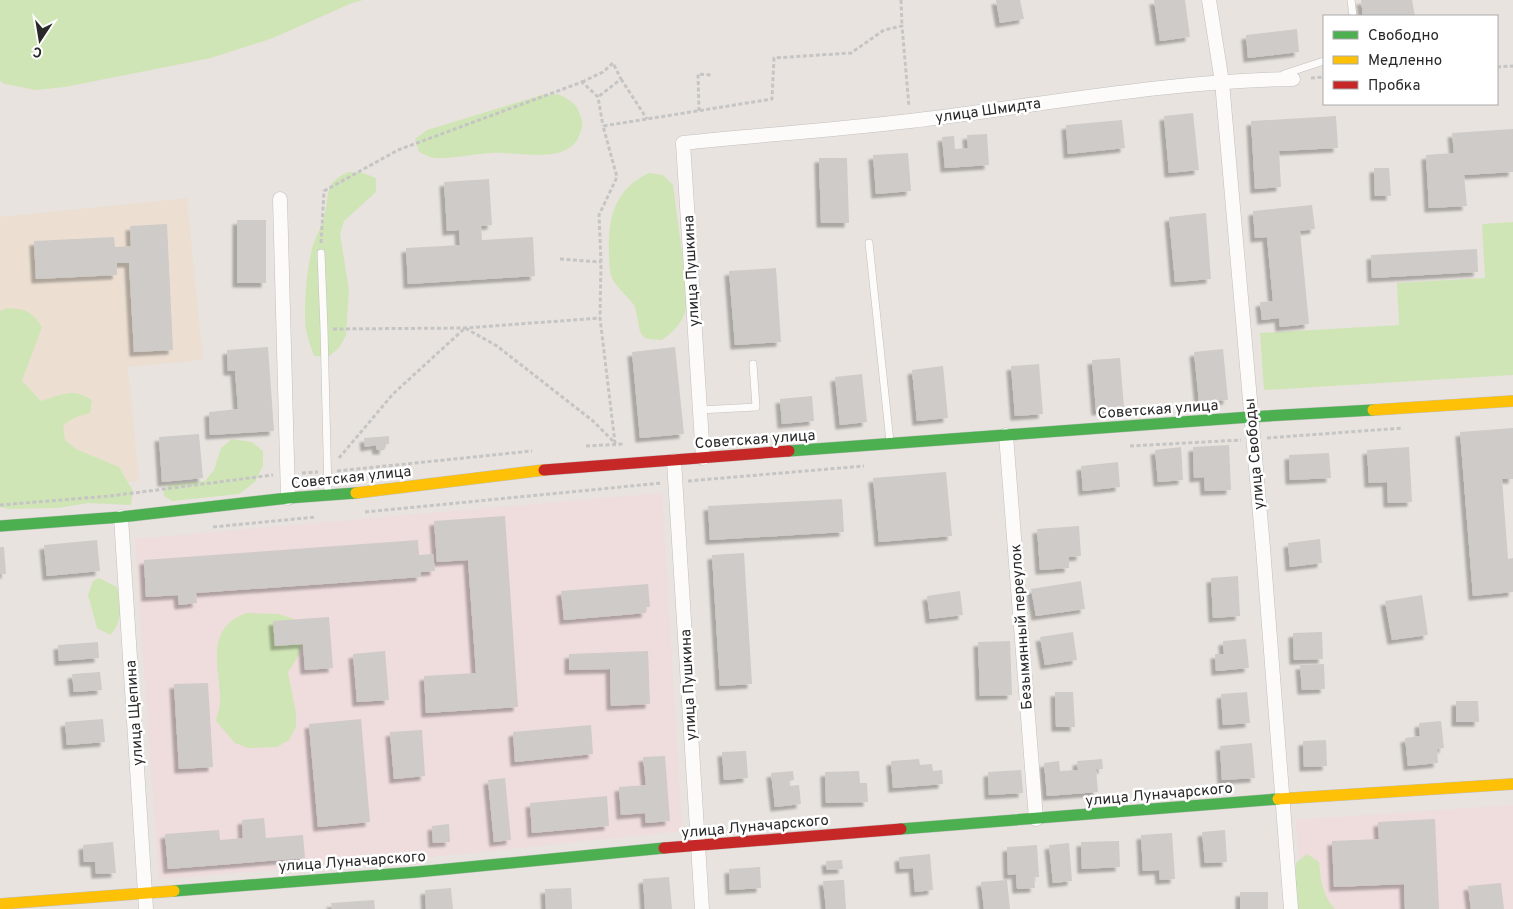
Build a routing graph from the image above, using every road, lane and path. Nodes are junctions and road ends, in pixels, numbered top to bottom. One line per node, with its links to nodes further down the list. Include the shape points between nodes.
1 (901, 0): 5 (path)
2 (1209, 0): 14 (street, улица Свободы)
3 (1351, 0): 4 (lane)
4 (1353, 15)
5 (902, 26)
6 (1323, 60): 12 (lane)
7 (1513, 66): 8 (path)
8 (1498, 67)
9 (712, 75): 16 (path, via 698,74)
10 (621, 79): 13 (path, via 613,63); 15 (path); 17 (path)
11 (1293, 79): 12 (street, улица Шмидта)
12 (1257, 80): 14 (street, улица Шмидта)
13 (582, 82): 15 (path); 22 (path, via 398,150 324,191)
14 (1222, 82): 19 (street, улица Шмидта, via 1069,98 910,121); 30 (street, улица Свободы)
15 (598, 97): 18 (path)
16 (698, 111)
17 (646, 119)
18 (603, 126)
19 (684, 143): 29 (street, улица Пушкина)
20 (280, 199): 40 (street)
21 (869, 243): 34 (lane)
22 (320, 253): 26 (lane)
23 (560, 259): 24 (path)
24 (601, 262)
25 (465, 328): 25 (path, via 505,352 593,421 615,443 600,318); 26 (path); 39 (path, via 392,394)
26 (324, 329): 39 (lane)
27 (754, 364): 29 (lane, via 756,407)
28 (1513, 401): 30 (main road, Советская улица)
29 (699, 410): 36 (street, улица Пушкина)
30 (1250, 417): 32 (main road, Советская улица); 33 (street, улица Свободы)
31 (1407, 428): 33 (path)
32 (1006, 435): 34 (main road, Советская улица); 52 (street, Безымянный переулок)
33 (1252, 439): 35 (path); 51 (street, улица Свободы)
34 (890, 444): 36 (main road, Советская улица)
35 (1125, 447)
36 (703, 458): 37 (main road, Советская улица)
37 (674, 461): 41 (street, улица Пушкина); 42 (main road, Советская улица, via 565,468)
38 (871, 466): 41 (path)
39 (328, 472): 40 (path); 42 (lane)
40 (287, 474): 43 (street); 44 (path, via 110,496)
41 (676, 482): 45 (path); 53 (street, улица Пушкина)
42 (328, 496): 43 (main road, Советская улица)
43 (288, 498): 46 (main road, Советская улица)
44 (0, 505)
45 (358, 513)
46 (121, 517): 48 (main road, Советская улица); 54 (street, улица Щепина)
47 (318, 517): 49 (path)
48 (0, 526)
49 (211, 527)
50 (1513, 784): 51 (main road, улица Луначарского)
51 (1284, 799): 52 (main road, улица Луначарского); 58 (street, улица Свободы)
52 (1036, 819): 53 (main road, улица Луначарского)
53 (697, 845): 54 (main road, улица Луначарского, via 417,872); 57 (street, улица Пушкина)
54 (145, 892): 55 (main road, улица Луначарского); 56 (street, улица Щепина)
55 (0, 904)
56 (146, 909)
57 (702, 909)
58 (1291, 909)

